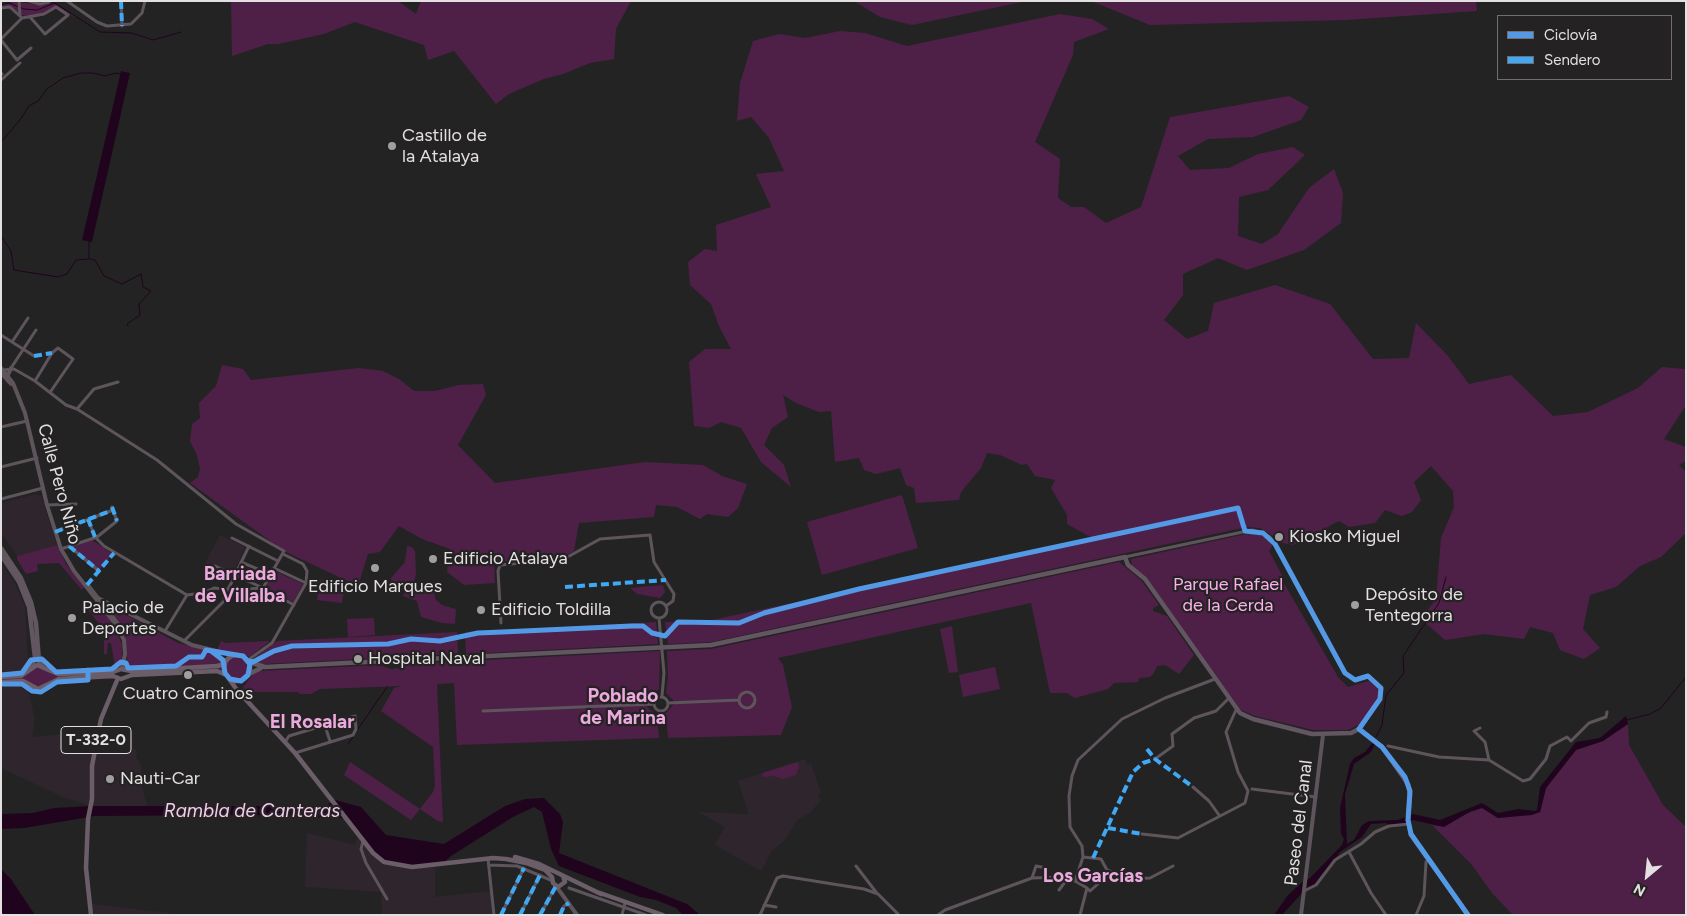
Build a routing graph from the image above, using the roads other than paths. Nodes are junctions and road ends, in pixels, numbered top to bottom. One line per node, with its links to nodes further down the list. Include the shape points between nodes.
1 (20, 1): 8 (street)
2 (29, 1): 6 (street)
3 (66, 1): 10 (street, via 100,24)
4 (121, 1): 10 (street)
5 (146, 1): 10 (street, via 139,17)
6 (49, 2)
7 (1, 8): 8 (street, via 10,7)
8 (21, 17): 9 (street); 11 (street)
9 (30, 17): 9 (street, via 56,7 68,15 45,34)
10 (122, 26)
11 (1, 39): 12 (street, via 17,60)
12 (31, 48)
13 (20, 63): 14 (street)
14 (1, 80)
15 (28, 318): 18 (street)
16 (36, 330): 19 (street)
17 (1, 335): 18 (street)
18 (12, 342): 19 (street)
19 (24, 349): 20 (street); 21 (street)
20 (34, 356)
21 (11, 368): 22 (street); 23 (street); 24 (street)
22 (2, 370): 23 (street, Calle Pero Niño); 28 (street, Calle Pero Niño)
23 (8, 375): 28 (street, Calle Pero Niño)
24 (35, 381): 26 (street); 26 (street, via 58,348 73,359)
25 (118, 382): 27 (street, via 94,389)
26 (51, 392): 27 (street, via 66,405)
27 (77, 409): 45 (street, via 157,460 228,518)
28 (25, 413): 29 (street, Calle Pero Niño)
29 (28, 421): 30 (street); 31 (street, Calle Pero Niño)
30 (1, 427)
31 (37, 458): 32 (street); 33 (street, Calle Pero Niño)
32 (2, 466)
33 (43, 488): 34 (street); 36 (street, Calle Pero Niño)
34 (1, 499)
35 (76, 504): 36 (street)
36 (47, 505): 38 (street, Calle Pero Niño)
37 (88, 519): 38 (street); 39 (street); 39 (street, via 112,508 117,521)
38 (55, 532): 44 (street, Calle Pero Niño)
39 (94, 537): 41 (street); 62 (street, via 108,549)
40 (232, 538): 42 (street)
41 (69, 546): 44 (street); 54 (street)
42 (249, 546): 50 (street); 51 (street)
43 (1, 548): 80 (main road, via 21,578 32,604 39,661)
44 (61, 549): 49 (street, Calle Pero Niño)
45 (283, 552): 50 (street); 57 (street, via 303,564 307,571)
46 (1, 555): 81 (main road, via 19,582 29,607 35,658)
47 (1125, 557): 48 (street, via 1252,530 1270,538); 74 (main road, via 718,644); 88 (main road, via 1129,566 1145,579)
48 (1283, 558)
49 (68, 561): 58 (street, Calle Pero Niño); 63 (street, Calle Pero Niño)
50 (278, 561): 53 (street)
51 (241, 562): 55 (street); 56 (street)
52 (215, 566): 56 (street)
53 (274, 568): 55 (street); 57 (street)
54 (99, 571)
55 (269, 574): 59 (street)
56 (234, 576): 59 (street); 60 (street)
57 (306, 583): 66 (street)
58 (84, 584): 63 (street); 72 (street, Calle Pero Niño)
59 (263, 588): 61 (street); 66 (street)
60 (228, 590): 61 (street); 62 (street, via 214,588); 64 (street)
61 (234, 590): 64 (street)
62 (187, 595): 71 (street)
63 (100, 599): 65 (street); 68 (street, Calle Pero Niño)
64 (222, 602): 73 (street)
65 (111, 604): 68 (street); 71 (street)
66 (294, 605): 77 (street, via 272,643)
67 (666, 606): 69 (street, via 666,613); 69 (street, via 659,602 652,605 652,614); 70 (street, via 673,601 674,594 654,562 650,535 600,539 564,559 500,565)
68 (108, 610): 72 (street, Calle Pero Niño)
69 (660, 618): 74 (street)
70 (501, 622)
71 (165, 631): 73 (street)
72 (124, 640): 82 (street, Calle Pero Niño)
73 (184, 641): 75 (street)
74 (663, 648): 79 (main road); 94 (street)
75 (211, 651): 76 (street); 78 (street)
76 (233, 655): 77 (main road, via 241,655); 78 (main road)
77 (249, 661): 79 (main road); 83 (main road)
78 (224, 664): 82 (main road); 84 (main road)
79 (264, 667): 83 (main road)
80 (45, 668): 81 (main road); 82 (main road, via 55,674); 91 (main road, via 50,677)
81 (29, 669): 85 (main road, via 20,676); 92 (main road, via 26,680)
82 (121, 670): 86 (main road); 87 (main road, via 126,674)
83 (249, 674): 89 (main road)
84 (226, 676): 87 (main road, via 217,671); 89 (main road, via 234,681); 93 (main road)
85 (1, 677)
86 (118, 678): 87 (main road); 91 (main road, via 58,679); 150 (main road, T-332-0, via 98,731 92,766 86,868)
87 (124, 678)
88 (1215, 679): 95 (main road); 119 (street, via 1122,719 1080,758 1071,780 1069,821 1082,846)
89 (243, 680): 93 (main road, via 239,689)
90 (1, 682): 92 (main road, via 21,681)
91 (46, 685): 92 (main road, via 39,689)
92 (30, 686)
93 (243, 696): 106 (main road)
94 (662, 696): 97 (street); 98 (street)
95 (1228, 699): 99 (main road); 109 (street, via 1216,711 1194,718 1172,734 1173,746)
96 (739, 700): 96 (street, via 746,708 753,706 755,700 754,695 747,692 741,694); 97 (street)
97 (668, 703): 98 (street, via 662,711)
98 (653, 704): 100 (street)
99 (1236, 710): 104 (main road, via 1253,719); 114 (street, via 1226,732 1238,772 1249,794 1245,803)
100 (483, 711)
101 (1607, 712): 110 (street, via 1606,717 1589,723 1571,740 1567,737 1550,746 1546,758 1530,779 1518,779)
102 (325, 726): 105 (street); 105 (street, via 355,716 353,735); 106 (street, via 289,736)
103 (1480, 728): 110 (street, via 1474,731 1485,742)
104 (1323, 735): 113 (street, Paseo del Canal); 115 (main road, via 1351,734 1359,729 1382,747 1408,784)
105 (330, 741): 108 (street)
106 (285, 742): 108 (main road)
107 (1388, 746): 110 (street, via 1439,757)
108 (295, 753): 117 (main road)
109 (1155, 759)
110 (1489, 760)
111 (1193, 787): 114 (street)
112 (1252, 789): 113 (street)
113 (1316, 797): 139 (street, Paseo del Canal)
114 (1219, 815): 116 (street, via 1178,838)
115 (1409, 824): 118 (street, via 1381,829); 121 (main road, via 1413,838)
116 (1142, 834)
117 (363, 841): 120 (main road, via 376,856 396,866 421,867); 143 (street, via 361,849 366,863)
118 (1349, 852): 139 (street, via 1333,862 1316,885); 165 (street, via 1370,893)
119 (1083, 857): 124 (street, via 1100,860 1108,870 1129,879 1150,878); 132 (street)
120 (491, 858): 122 (street); 128 (main road, via 530,860); 131 (main road, via 512,859 534,866 545,870)
121 (1428, 860): 166 (street, via 1424,896); 167 (main road)
122 (489, 865): 125 (street); 151 (street)
123 (856, 866): 141 (street)
124 (1173, 866)
125 (524, 868): 127 (street); 152 (street)
126 (1046, 868): 129 (street, via 1036,866)
127 (540, 875): 131 (street); 153 (street)
128 (561, 876): 131 (main road); 134 (main road); 140 (main road)
129 (1032, 878): 130 (street); 162 (street)
130 (1068, 878): 132 (street); 138 (street)
131 (553, 880): 135 (main road)
132 (1075, 881): 137 (street)
133 (1099, 883): 137 (street, via 1090,891)
134 (563, 885): 135 (main road); 140 (main road, via 568,882); 142 (street)
135 (556, 886): 142 (street); 154 (street)
136 (569, 888): 148 (street)
137 (1087, 888): 163 (street)
138 (1059, 890)
139 (1304, 891): 149 (street, Paseo del Canal)
140 (601, 894): 144 (main road)
141 (878, 894): 146 (street, via 860,888 781,876); 161 (street)
142 (564, 896): 145 (street)
143 (387, 899)
144 (625, 902): 148 (street); 159 (main road)
145 (569, 903): 155 (street); 156 (street)
146 (764, 905): 147 (street); 160 (street)
147 (776, 906)
148 (623, 908): 157 (street); 158 (street)
149 (1301, 914): 164 (street)
150 (91, 915)
151 (494, 915)
152 (501, 915)
153 (520, 915)
154 (540, 915)
155 (560, 915)
156 (577, 915)
157 (622, 915)
158 (646, 915)
159 (663, 915)
160 (760, 915)
161 (899, 915)
162 (938, 915)
163 (1080, 915)
164 (1306, 915)
165 (1386, 915)
166 (1416, 915)
167 (1468, 915)

